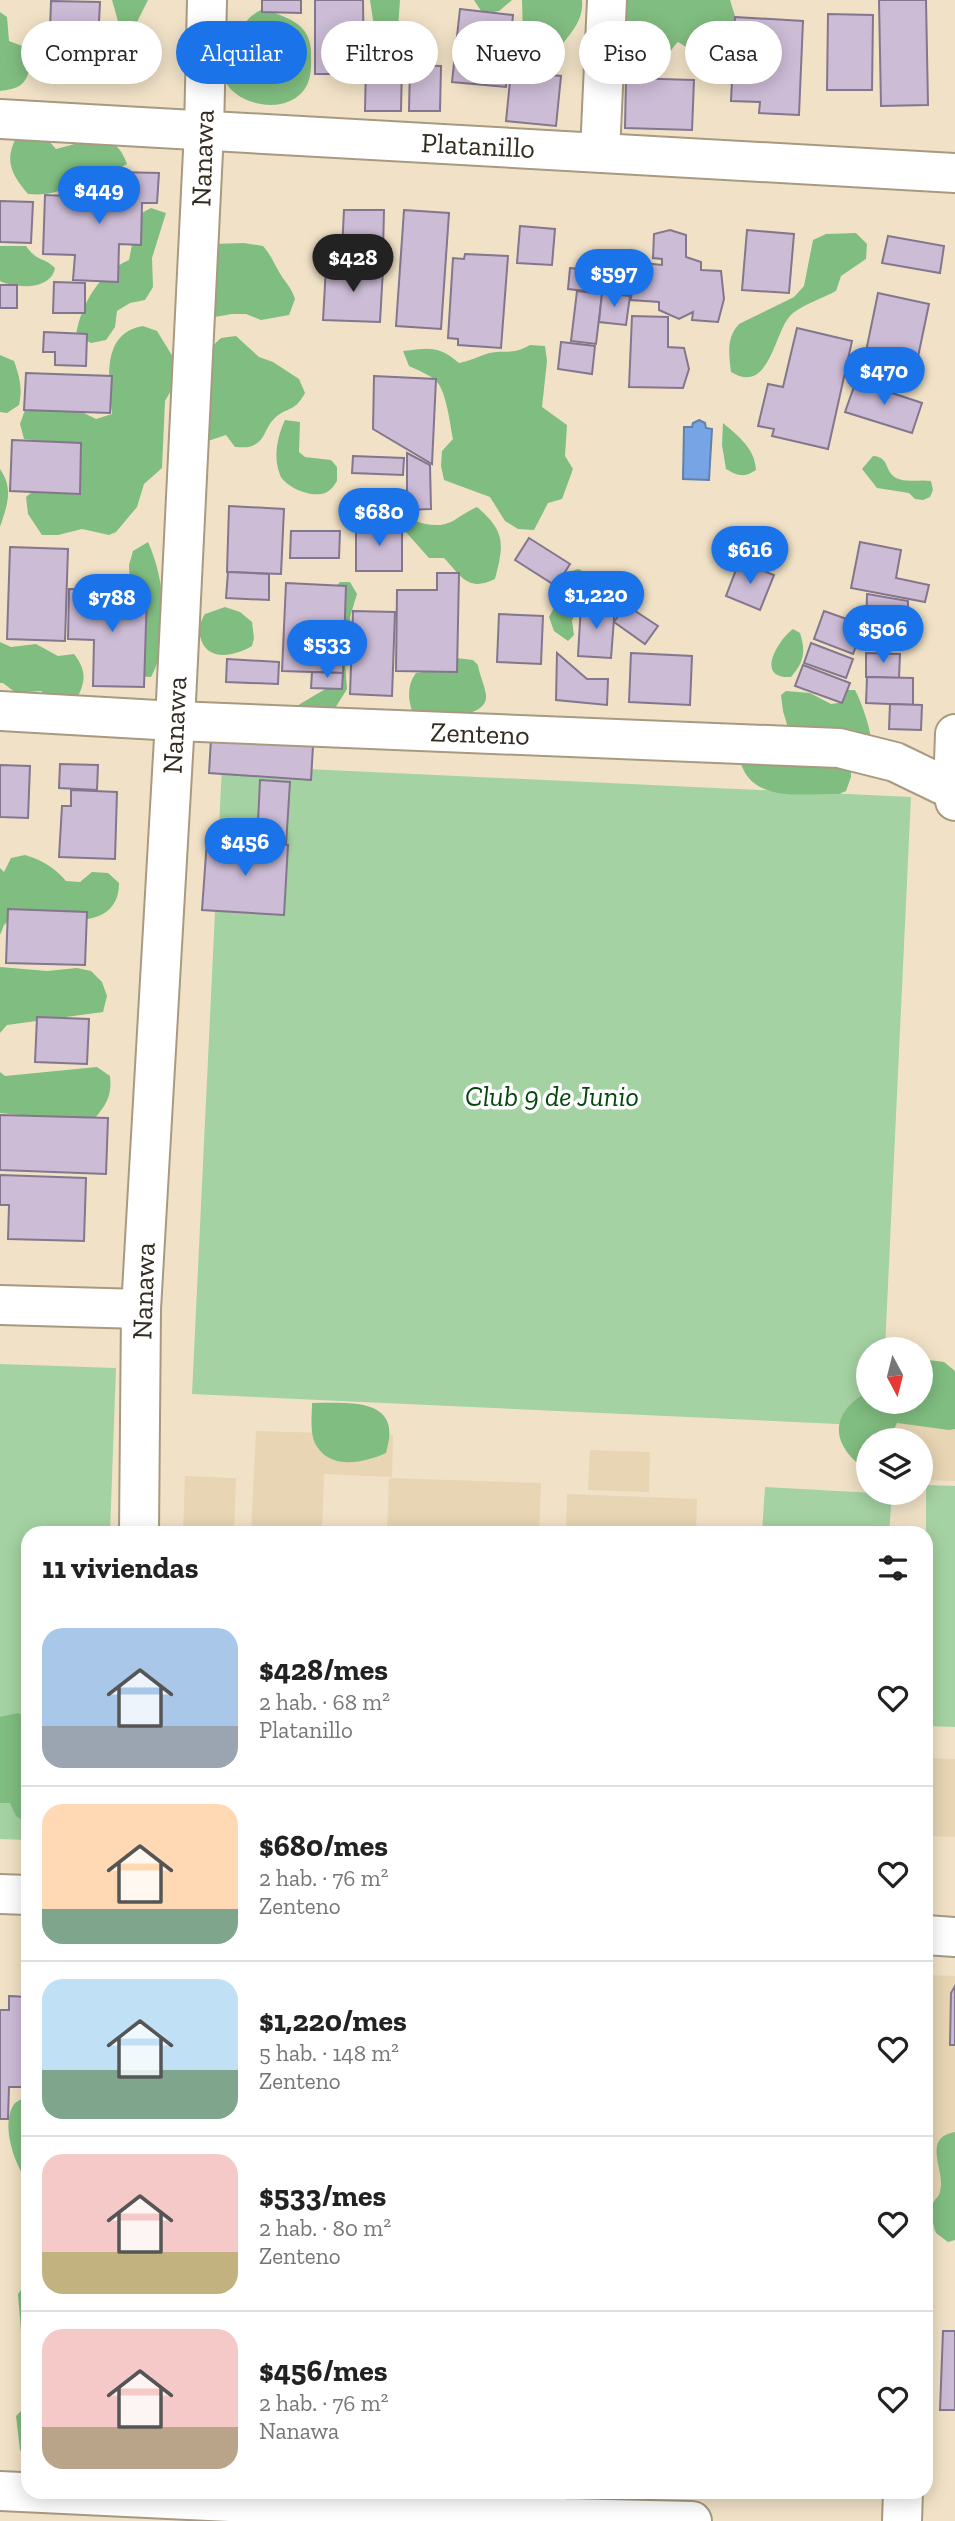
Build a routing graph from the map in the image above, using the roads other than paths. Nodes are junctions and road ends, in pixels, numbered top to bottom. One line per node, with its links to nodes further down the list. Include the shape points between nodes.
1 (207, 0): 4 (street, Nanawa)
2 (607, 0): 5 (street)
3 (0, 119): 4 (street, Platanillo)
4 (204, 131): 5 (street, Platanillo); 8 (street, Nanawa)
5 (600, 152): 6 (street, Platanillo)
6 (955, 173)
7 (0, 711): 8 (street, Zenteno)
8 (174, 721): 10 (street, Zenteno, via 839,748 895,762); 12 (street, Nanawa)
9 (955, 734): 10 (street)
10 (954, 795)
11 (0, 1305): 12 (street)
12 (141, 1309): 13 (street, Nanawa)
13 (139, 1526)
14 (0, 1894): 15 (street)
15 (21, 1895)
16 (933, 1935): 17 (street)
17 (955, 1937)
18 (0, 2491): 19 (street)
19 (21, 2493)
20 (72, 2499): 22 (street)
21 (903, 2499): 25 (street)
22 (108, 2503): 23 (street)
23 (566, 2505): 24 (street)
24 (692, 2521)
25 (902, 2521)

